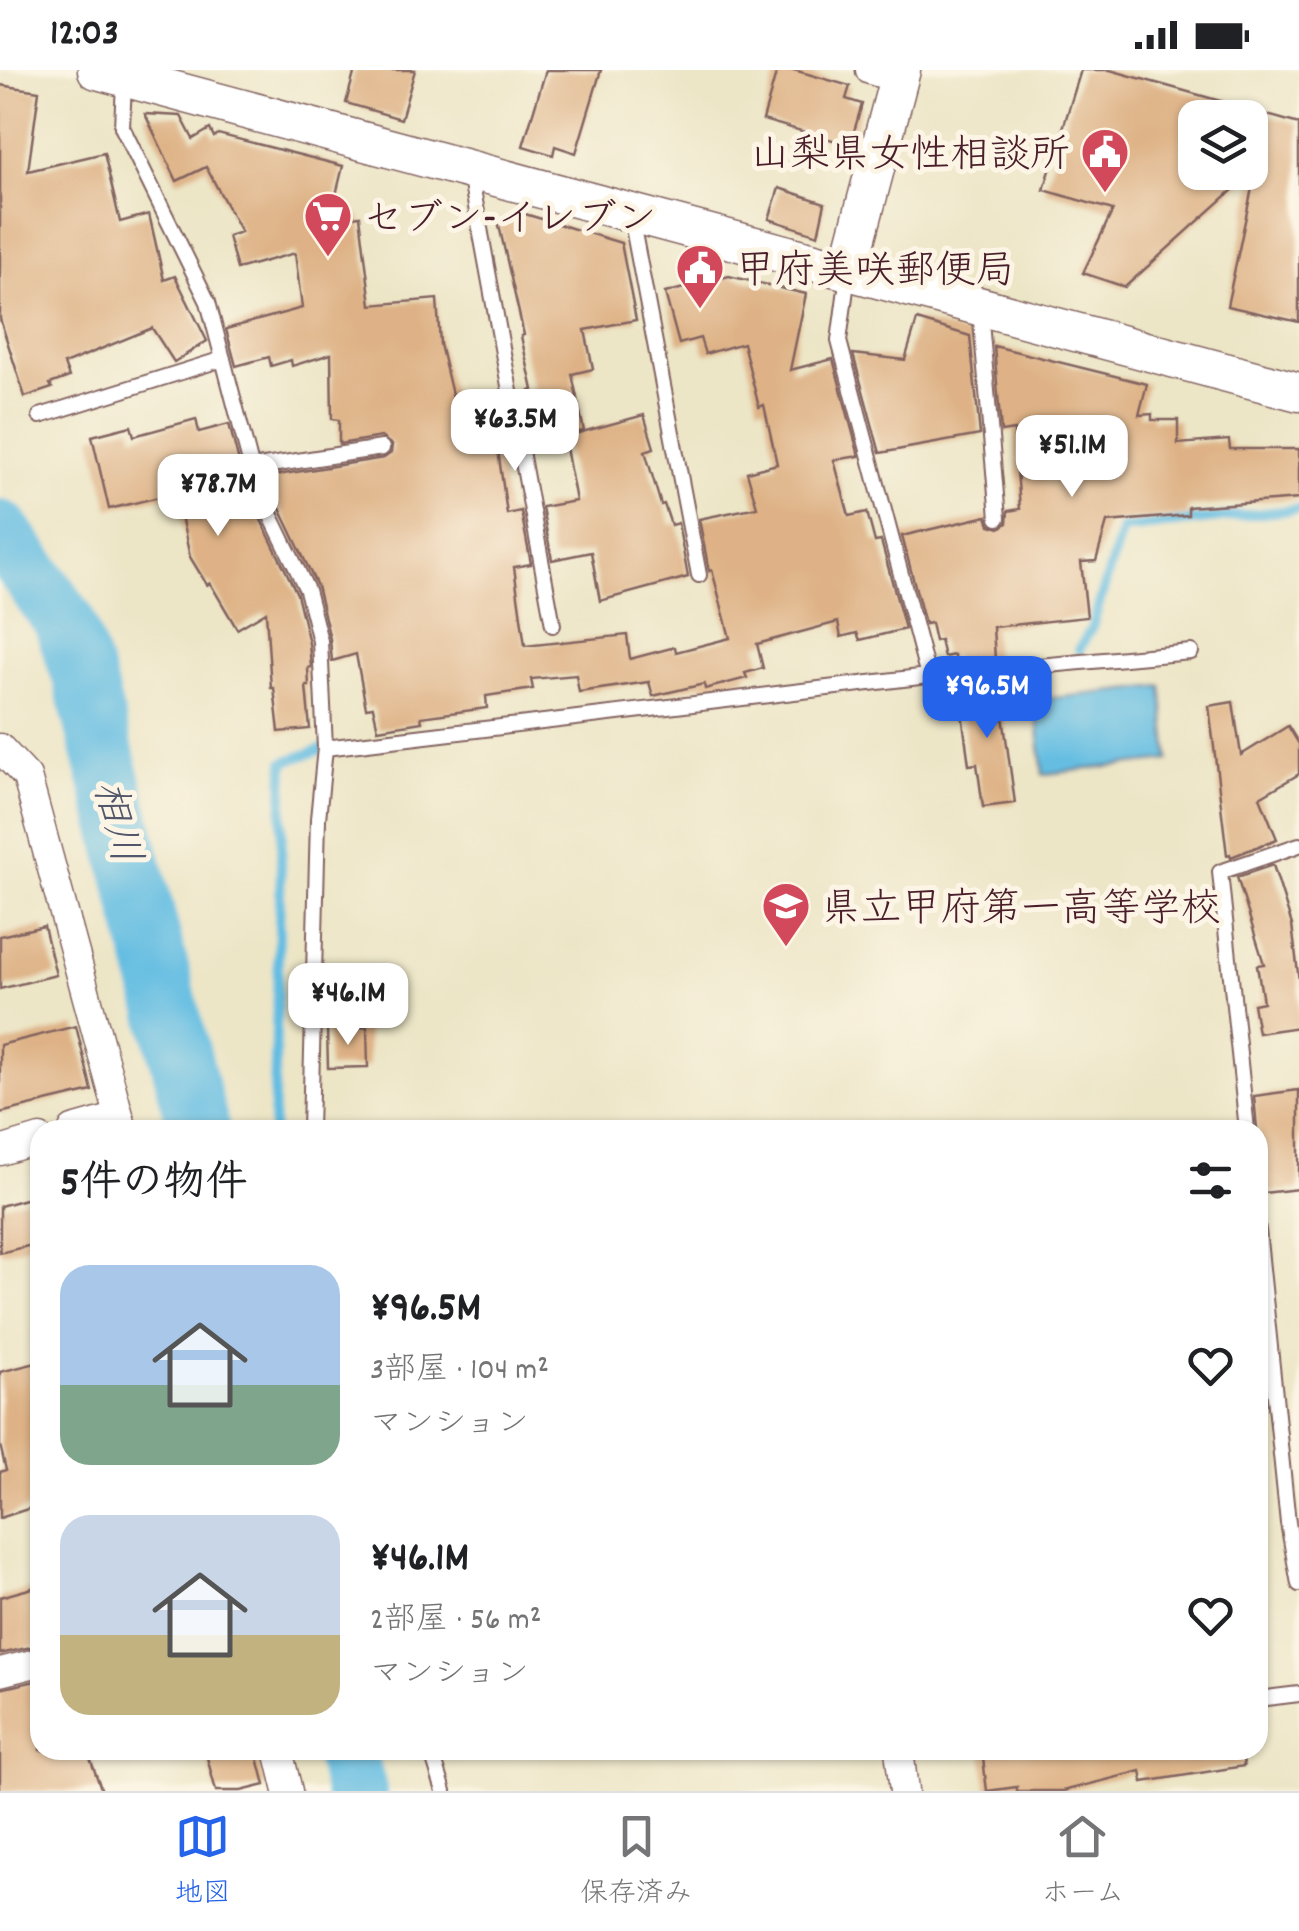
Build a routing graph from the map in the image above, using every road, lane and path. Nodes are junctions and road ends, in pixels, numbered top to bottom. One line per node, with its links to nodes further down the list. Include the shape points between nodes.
1 (107, 72): 3 (street); 7 (lane, via 122,127 208,302)
2 (890, 73): 5 (street)
3 (468, 169): 4 (street); 14 (lane)
4 (630, 212): 5 (street); 13 (lane)
5 (848, 271): 6 (street); 16 (lane, via 839,341)
6 (980, 306): 8 (street); 12 (lane)
7 (223, 359): 9 (lane); 11 (lane)
8 (1299, 392)
9 (40, 416)
10 (382, 448): 11 (lane)
11 (251, 468): 18 (lane, via 307,590 320,641)
12 (998, 518)
13 (699, 575)
14 (553, 625)
15 (1192, 652): 16 (lane)
16 (928, 676): 18 (lane)
17 (0, 748): 20 (street, via 26,777)
18 (325, 748): 21 (lane)
19 (1299, 845): 22 (lane, via 1220,872)
20 (120, 1120)
21 (310, 1120)
22 (1246, 1120)
23 (30, 1142): 24 (street)
24 (0, 1150)
25 (1268, 1313): 26 (lane)
26 (1293, 1522): 27 (lane)
27 (1299, 1584)
28 (30, 1664): 29 (street)
29 (0, 1672)
30 (1299, 1694): 31 (lane)
31 (1268, 1698)
32 (280, 1760): 35 (street)
33 (433, 1760): 36 (lane)
34 (900, 1760): 37 (street)
35 (288, 1791)
36 (444, 1791)
37 (904, 1791)

